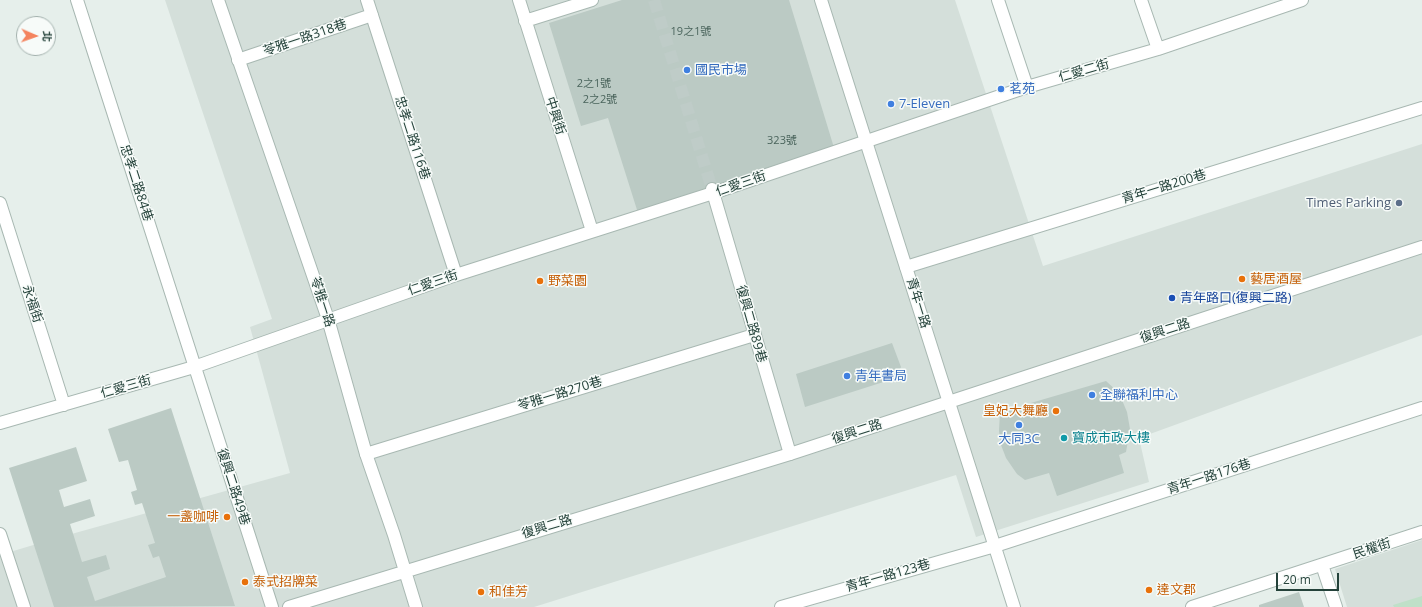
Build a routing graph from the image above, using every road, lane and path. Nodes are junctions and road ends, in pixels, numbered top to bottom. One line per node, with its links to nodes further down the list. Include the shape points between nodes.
1 (77, 0): 26 (street, 忠孝二路84巷)
2 (218, 0): 14 (street, 苓雅一路)
3 (367, 0): 11 (street, 忠孝二路116巷)
4 (519, 0): 12 (street, 中興街)
5 (592, 0): 12 (street)
6 (821, 0): 17 (street, 青年一路)
7 (998, 0): 15 (street)
8 (1141, 0): 13 (street)
9 (1302, 0): 10 (street, 仁愛二街)
10 (1281, 4): 13 (street, 仁愛二街)
11 (372, 15): 14 (street, 苓雅一路318巷); 23 (street, 忠孝二路116巷)
12 (525, 21): 20 (street, 中興街)
13 (1158, 49): 15 (street, 仁愛二街)
14 (238, 60): 24 (street, 苓雅一路)
15 (1026, 87): 17 (street, 仁愛二街)
16 (1422, 108): 22 (street, 青年一路200巷)
17 (866, 142): 18 (street, 仁愛三街); 22 (street, 青年一路)
18 (713, 191): 20 (street, 仁愛三街); 25 (street, 復興二路89巷)
19 (0, 203): 28 (street, 永福街)
20 (592, 231): 23 (street, 仁愛三街)
21 (1422, 247): 27 (street, 復興二路)
22 (906, 267): 27 (street, 青年一路)
23 (456, 275): 24 (street, 仁愛三街)
24 (328, 319): 26 (street, 仁愛三街); 31 (street, 苓雅一路)
25 (754, 335): 31 (street, 苓雅一路270巷); 32 (street, 復興二路89巷)
26 (194, 367): 28 (street, 仁愛三街); 40 (street, 復興二路49巷)
27 (949, 402): 32 (street, 復興二路); 35 (street, 青年一路)
28 (64, 405): 30 (street, 仁愛三街)
29 (1422, 408): 35 (street, 青年一路176巷)
30 (0, 423)
31 (366, 454): 37 (street, 苓雅一路)
32 (790, 454): 37 (street, 復興二路)
33 (1422, 532): 36 (street, 民權街)
34 (0, 534): 39 (street)
35 (995, 546): 43 (street, 青年一路123巷); 44 (street, 青年一路)
36 (1322, 565): 38 (street, 民權街); 45 (street)
37 (406, 571): 41 (street, 復興二路); 42 (street, 苓雅一路)
38 (1196, 606)
39 (24, 607)
40 (272, 607)
41 (289, 607)
42 (416, 607)
43 (781, 607)
44 (1014, 607)
45 (1336, 607)

